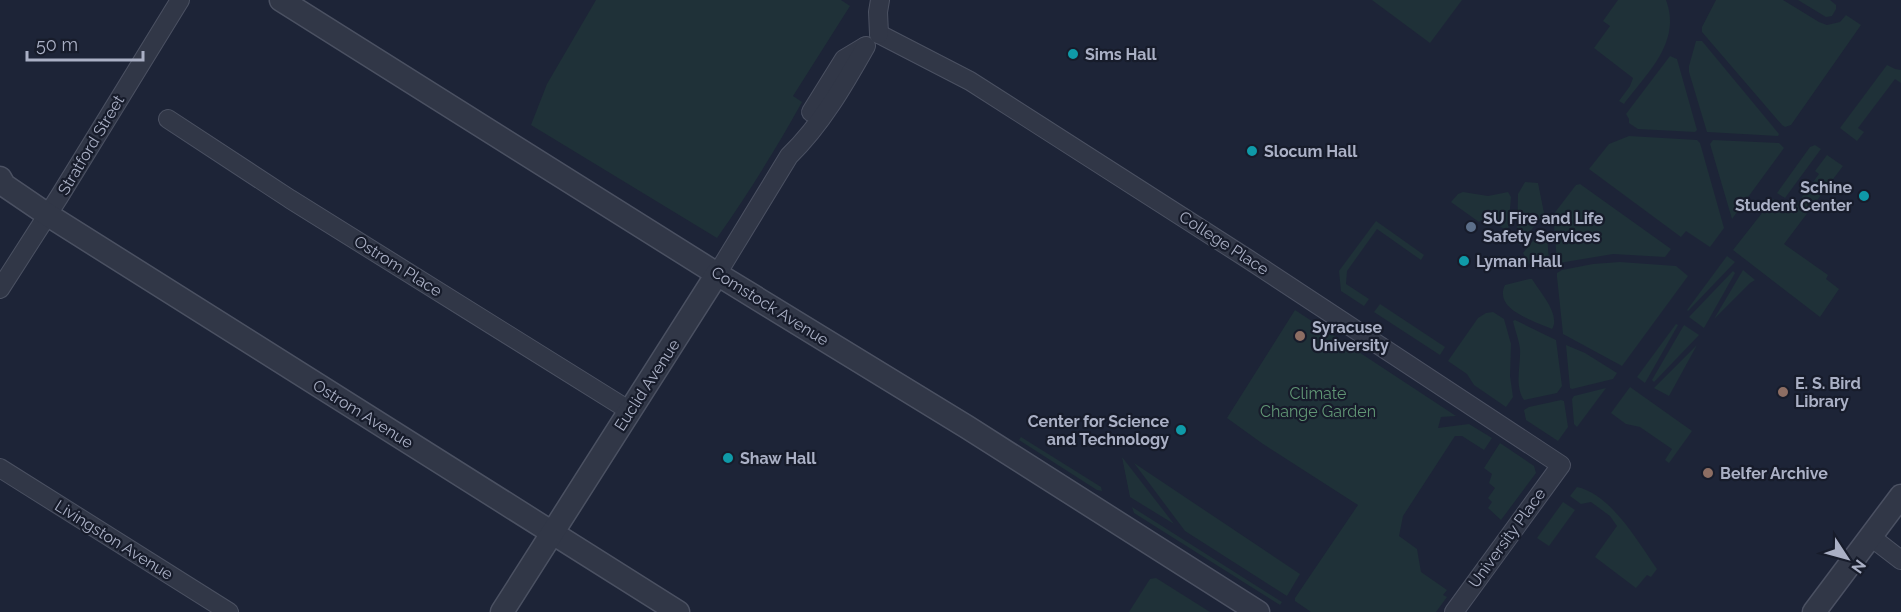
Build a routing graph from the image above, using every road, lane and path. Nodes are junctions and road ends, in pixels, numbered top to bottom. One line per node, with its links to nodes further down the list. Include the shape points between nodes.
1 (180, 0): 7 (street, Stratford Street)
2 (281, 0): 8 (street, Comstock Avenue)
3 (880, 0): 4 (street)
4 (872, 40): 8 (street, Euclid Avenue, via 805,141 789,156); 11 (street, College Place, via 970,81)
5 (168, 119): 10 (street, Ostrom Place)
6 (1, 183): 7 (street, Ostrom Avenue)
7 (48, 215): 9 (street, Stratford Street); 15 (street, Ostrom Avenue)
8 (717, 274): 10 (street, Euclid Avenue); 21 (street, Comstock Avenue)
9 (0, 289)
10 (630, 411): 15 (street, Euclid Avenue)
11 (1561, 465): 14 (street, University Place)
12 (0, 468): 18 (street, Livingston Avenue)
13 (1901, 496): 16 (street)
14 (1532, 504): 22 (street, University Place); 23 (street, via 1496,573)
15 (551, 533): 19 (street, Euclid Avenue); 20 (street, Ostrom Avenue)
16 (1870, 537): 17 (street); 24 (street)
17 (1901, 560)
18 (229, 612)
19 (502, 612)
20 (678, 612)
21 (1258, 612)
22 (1454, 612)
23 (1462, 612)
24 (1814, 612)

